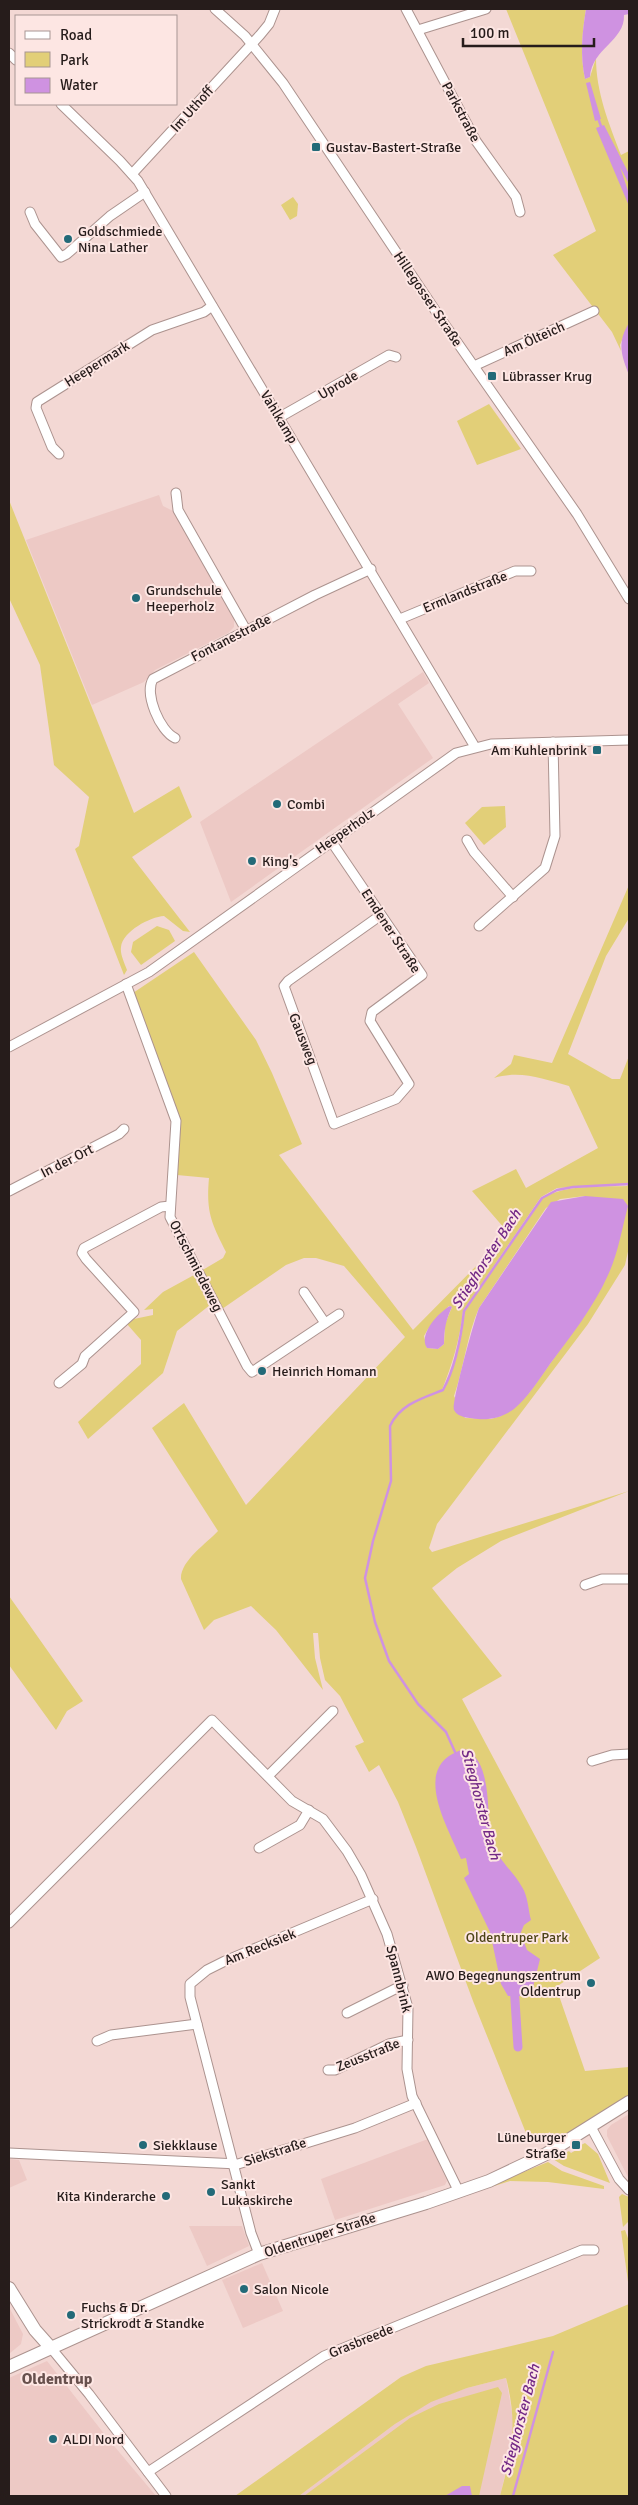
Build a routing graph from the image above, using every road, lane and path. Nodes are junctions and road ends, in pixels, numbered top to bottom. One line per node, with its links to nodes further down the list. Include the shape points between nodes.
1 (215, 9): 6 (street, Hillegosser Straße)
2 (275, 9): 6 (street, via 269,24)
3 (406, 9): 5 (street, Parkstraße)
4 (486, 9): 5 (street)
5 (418, 30): 11 (street, Parkstraße, via 476,141 516,196)
6 (251, 43): 8 (street, Im Uthoff); 15 (street, Hillegosser Straße, via 283,83)
7 (62, 105): 8 (street, Vahlkamp)
8 (132, 174): 9 (street, Vahlkamp)
9 (145, 192): 10 (street, via 61,257 35,224); 12 (street, Vahlkamp)
10 (30, 212)
11 (520, 212)
12 (212, 306): 16 (street, Vahlkamp); 17 (street, Heepermark, via 204,312 152,330 37,402 36,408 52,447)
13 (594, 311): 15 (street, Am Ölteich)
14 (396, 357): 16 (street, Uprode, via 389,355)
15 (474, 366): 21 (street, Hillegosser Straße, via 577,514)
16 (280, 417): 19 (street, Vahlkamp)
17 (59, 454)
18 (176, 493): 23 (street, via 178,510)
19 (371, 570): 22 (street, Vahlkamp); 23 (street, Fontanestraße)
20 (531, 572): 22 (street, Ermlandstraße, via 515,571)
21 (629, 599)
22 (400, 619): 27 (street, Vahlkamp)
23 (246, 630): 24 (street, Fontanestraße, via 152,682 150,695 164,730)
24 (175, 738)
25 (629, 740): 26 (street, Heeperholz)
26 (553, 742): 27 (street, Heeperholz); 30 (street, via 554,840 545,868)
27 (476, 747): 29 (street, Heeperholz, via 456,753 438,764)
28 (467, 840): 30 (street)
29 (331, 841): 31 (street, Emdener Straße); 33 (street, Heeperholz, via 156,968)
30 (513, 897): 32 (street)
31 (381, 915): 35 (street, Emdener Straße, via 422,975 370,1016); 35 (street, Gausweg, via 288,981 284,986 285,994 334,1124 396,1099)
32 (479, 926)
33 (126, 984): 34 (street, Heeperholz); 38 (street, Ortschmiedeweg, via 176,1121)
34 (9, 1047)
35 (409, 1084)
36 (124, 1129): 37 (street, In der Ort)
37 (9, 1191)
38 (170, 1206): 41 (street, Ortschmiedeweg, via 170,1217 183,1245 252,1372); 42 (street, via 161,1207 84,1248 82,1253 86,1259 134,1312)
39 (304, 1292): 41 (street)
40 (339, 1314): 41 (street, Ortschmiedeweg)
41 (324, 1323)
42 (58, 1383)
43 (629, 1579): 44 (street, via 602,1579)
44 (586, 1585)
45 (332, 1711): 48 (street)
46 (629, 1754): 47 (street)
47 (592, 1761)
48 (268, 1776): 49 (street, Spannbrink, via 292,1801); 52 (street, Spannbrink, via 212,1720)
49 (309, 1810): 50 (street, via 300,1825); 51 (street, Spannbrink, via 332,1829)
50 (260, 1848)
51 (373, 1899): 53 (street, Spannbrink); 55 (street, Am Recksiek, via 225,1961 200,1975 189,1989)
52 (9, 1923)
53 (403, 1985): 54 (street); 56 (street, Spannbrink, via 409,2016)
54 (347, 2013)
55 (197, 2024): 57 (street, via 111,2035); 63 (street, Am Recksiek)
56 (408, 2040): 58 (street, Zeusstraße, via 390,2044 335,2070); 60 (street, Spannbrink, via 408,2079)
57 (97, 2041)
58 (328, 2070)
59 (629, 2102): 61 (street, Oldentruper Straße)
60 (416, 2103): 63 (street, Siekstraße, via 354,2128); 65 (street, Spannbrink)
61 (591, 2127): 64 (street, via 621,2182); 65 (street, Oldentruper Straße, via 521,2167)
62 (9, 2153): 63 (street, Siekstraße)
63 (233, 2164): 67 (street, Am Recksiek)
64 (629, 2190)
65 (458, 2192): 67 (street, Oldentruper Straße)
66 (594, 2250): 71 (street, Grasbreede, via 582,2250 324,2356)
67 (259, 2254): 69 (street, Oldentruper Straße)
68 (9, 2288): 69 (street, via 35,2330)
69 (51, 2348): 70 (street, Oldentruper Straße); 71 (street)
70 (9, 2367)
71 (148, 2472): 72 (street)
72 (166, 2496)

